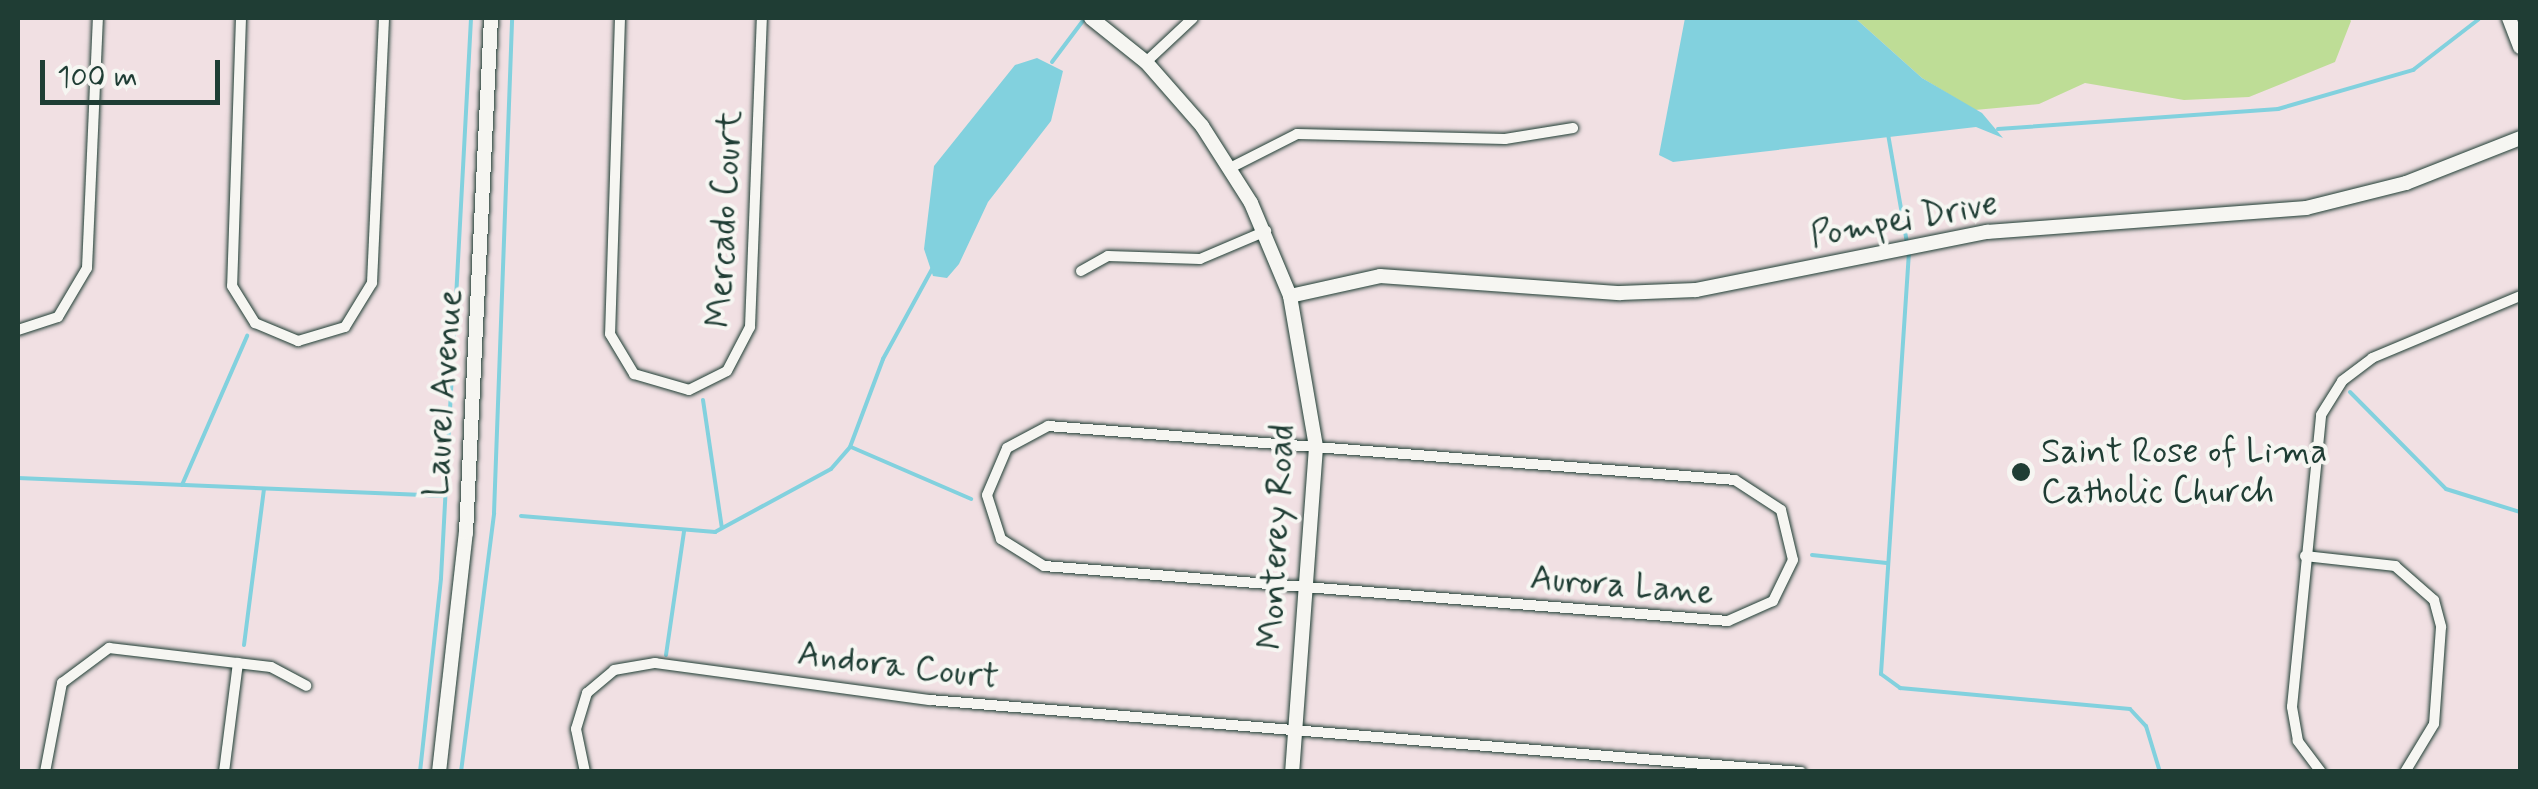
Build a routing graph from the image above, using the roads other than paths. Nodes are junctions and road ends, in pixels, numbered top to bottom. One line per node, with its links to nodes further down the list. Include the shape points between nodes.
1 (98, 18): 19 (street, via 88,268 58,317)
2 (241, 18): 3 (street, via 232,286 255,323 298,341 346,327 372,283)
3 (384, 18)
4 (491, 18): 28 (street, Laurel Avenue, via 467,513)
5 (620, 18): 6 (street, Mercado Court, via 610,334 626,366 674,390 716,380 748,336)
6 (762, 18)
7 (1194, 18): 11 (street)
8 (2509, 18): 10 (street)
9 (1094, 19): 11 (street, Monterey Road)
10 (2520, 47)
11 (1146, 62): 14 (street, Monterey Road)
12 (1573, 128): 14 (street, via 1505,138 1296,134)
13 (2520, 138): 17 (street, Pompei Drive, via 2406,183 2306,208 1926,242 1678,292 1380,276)
14 (1232, 167): 15 (street, Monterey Road)
15 (1266, 231): 16 (street, via 1200,259 1124,254); 17 (street, Monterey Road)
16 (1082, 271)
17 (1290, 296): 20 (street, Monterey Road)
18 (2520, 296): 21 (street, via 2384,352 2342,381 2316,434)
19 (18, 330)
20 (1316, 447): 22 (street, Monterey Road); 22 (street, Aurora Lane, via 1048,426 1006,448 987,495 1001,539 1036,564); 22 (street, Aurora Lane, via 1735,480 1774,502 1793,551 1772,601 1728,622)
21 (2305, 556): 32 (street, via 2292,715 2298,741); 33 (street, via 2395,566 2434,600 2442,627 2434,724)
22 (1307, 589): 25 (street, Monterey Road)
23 (238, 663): 24 (street, via 271,668); 26 (street, via 123,648 88,657 57,693); 27 (street)
24 (306, 686)
25 (1295, 732): 29 (street, Andora Court, via 644,664 614,670 583,700 576,738); 30 (street, Monterey Road); 31 (street, Andora Court)
26 (45, 772)
27 (224, 772)
28 (439, 772)
29 (586, 772)
30 (1292, 772)
31 (1801, 772)
32 (2321, 772)
33 (2405, 772)

